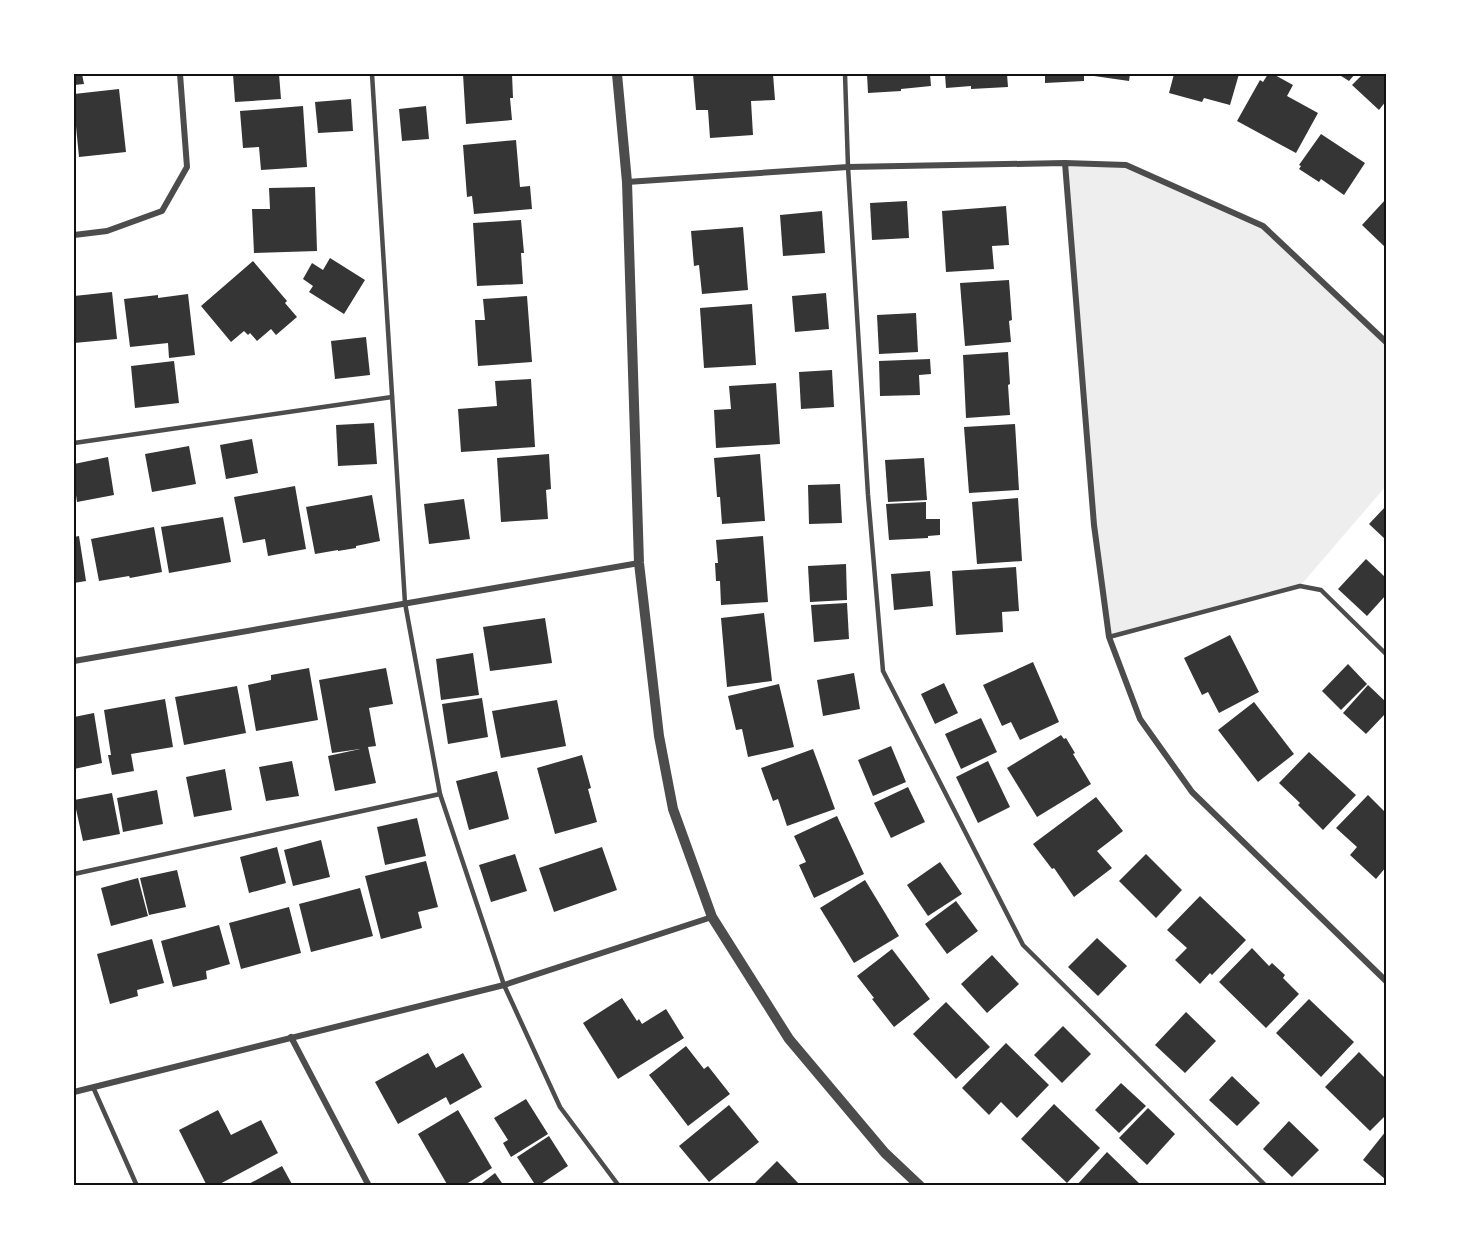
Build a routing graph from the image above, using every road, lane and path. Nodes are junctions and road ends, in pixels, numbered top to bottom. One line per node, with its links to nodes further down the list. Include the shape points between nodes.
1 (180, 74): 8 (street, via 187,167 162,211 107,231)
2 (372, 74): 10 (lane)
3 (617, 74): 7 (street)
4 (844, 74): 6 (lane)
5 (1065, 163): 6 (street); 9 (street, via 1126,165 1263,226); 14 (street, via 1094,525)
6 (848, 167): 7 (street); 29 (lane, via 883,671 1023,945)
7 (627, 182): 12 (street)
8 (74, 235)
9 (1386, 342)
10 (392, 398): 11 (lane); 13 (lane)
11 (74, 443)
12 (639, 563): 13 (street); 19 (street, via 659,736 673,809)
13 (405, 603): 16 (street); 17 (lane)
14 (1109, 637): 15 (lane, via 1300,586 1322,590); 20 (street, via 1140,719 1192,792)
15 (1386, 654)
16 (74, 661)
17 (440, 794): 18 (lane); 21 (lane)
18 (74, 874)
19 (712, 917): 21 (street); 28 (street, via 789,1039 885,1153)
20 (1386, 981)
21 (504, 985): 22 (street); 27 (lane, via 560,1107)
22 (291, 1038): 23 (street); 26 (street)
23 (93, 1087): 24 (street); 25 (lane)
24 (74, 1092)
25 (137, 1185)
26 (369, 1185)
27 (619, 1185)
28 (920, 1185)
29 (1266, 1185)

